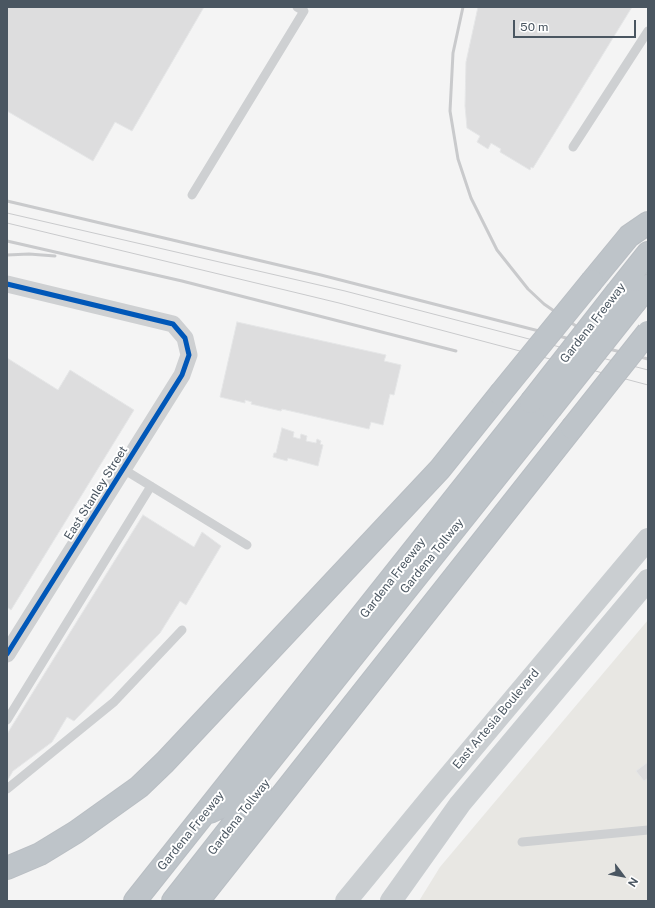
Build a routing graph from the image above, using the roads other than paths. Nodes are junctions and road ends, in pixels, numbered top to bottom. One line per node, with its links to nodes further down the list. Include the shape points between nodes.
1 (297, 7): 4 (lane, via 304,11)
2 (648, 31): 3 (lane)
3 (573, 147)
4 (192, 195)
5 (648, 222): 26 (highway, bridge, via 629,236 440,469 166,762 138,787 76,832 40,854)
6 (648, 253): 8 (highway, Gardena Freeway)
7 (7, 284): 10 (street, East Stanley Street, via 173,324 186,338 189,355 182,375)
8 (634, 293): 23 (highway, Gardena Tollway, bridge, via 541,405 240,798)
9 (648, 332): 12 (highway, bridge)
10 (123, 469): 11 (lane); 18 (street, East Stanley Street)
11 (151, 486): 14 (lane); 19 (lane)
12 (497, 522): 28 (highway, Gardena Tollway, via 460,540); 29 (highway)
13 (648, 539): 15 (main road, East Artesia Boulevard)
14 (247, 545)
15 (640, 563): 20 (main road, East Artesia Boulevard)
16 (648, 580): 22 (main road)
17 (182, 630): 21 (lane, via 114,702)
18 (7, 654)
19 (7, 720)
20 (438, 788): 22 (main road); 30 (main road, East Artesia Boulevard)
21 (7, 789)
22 (460, 804): 31 (main road)
23 (205, 814): 27 (highway, Gardena Freeway)
24 (648, 830): 25 (lane)
25 (522, 842)
26 (7, 868)
27 (135, 901)
28 (173, 901)
29 (198, 901)
30 (346, 901)
31 (391, 901)

